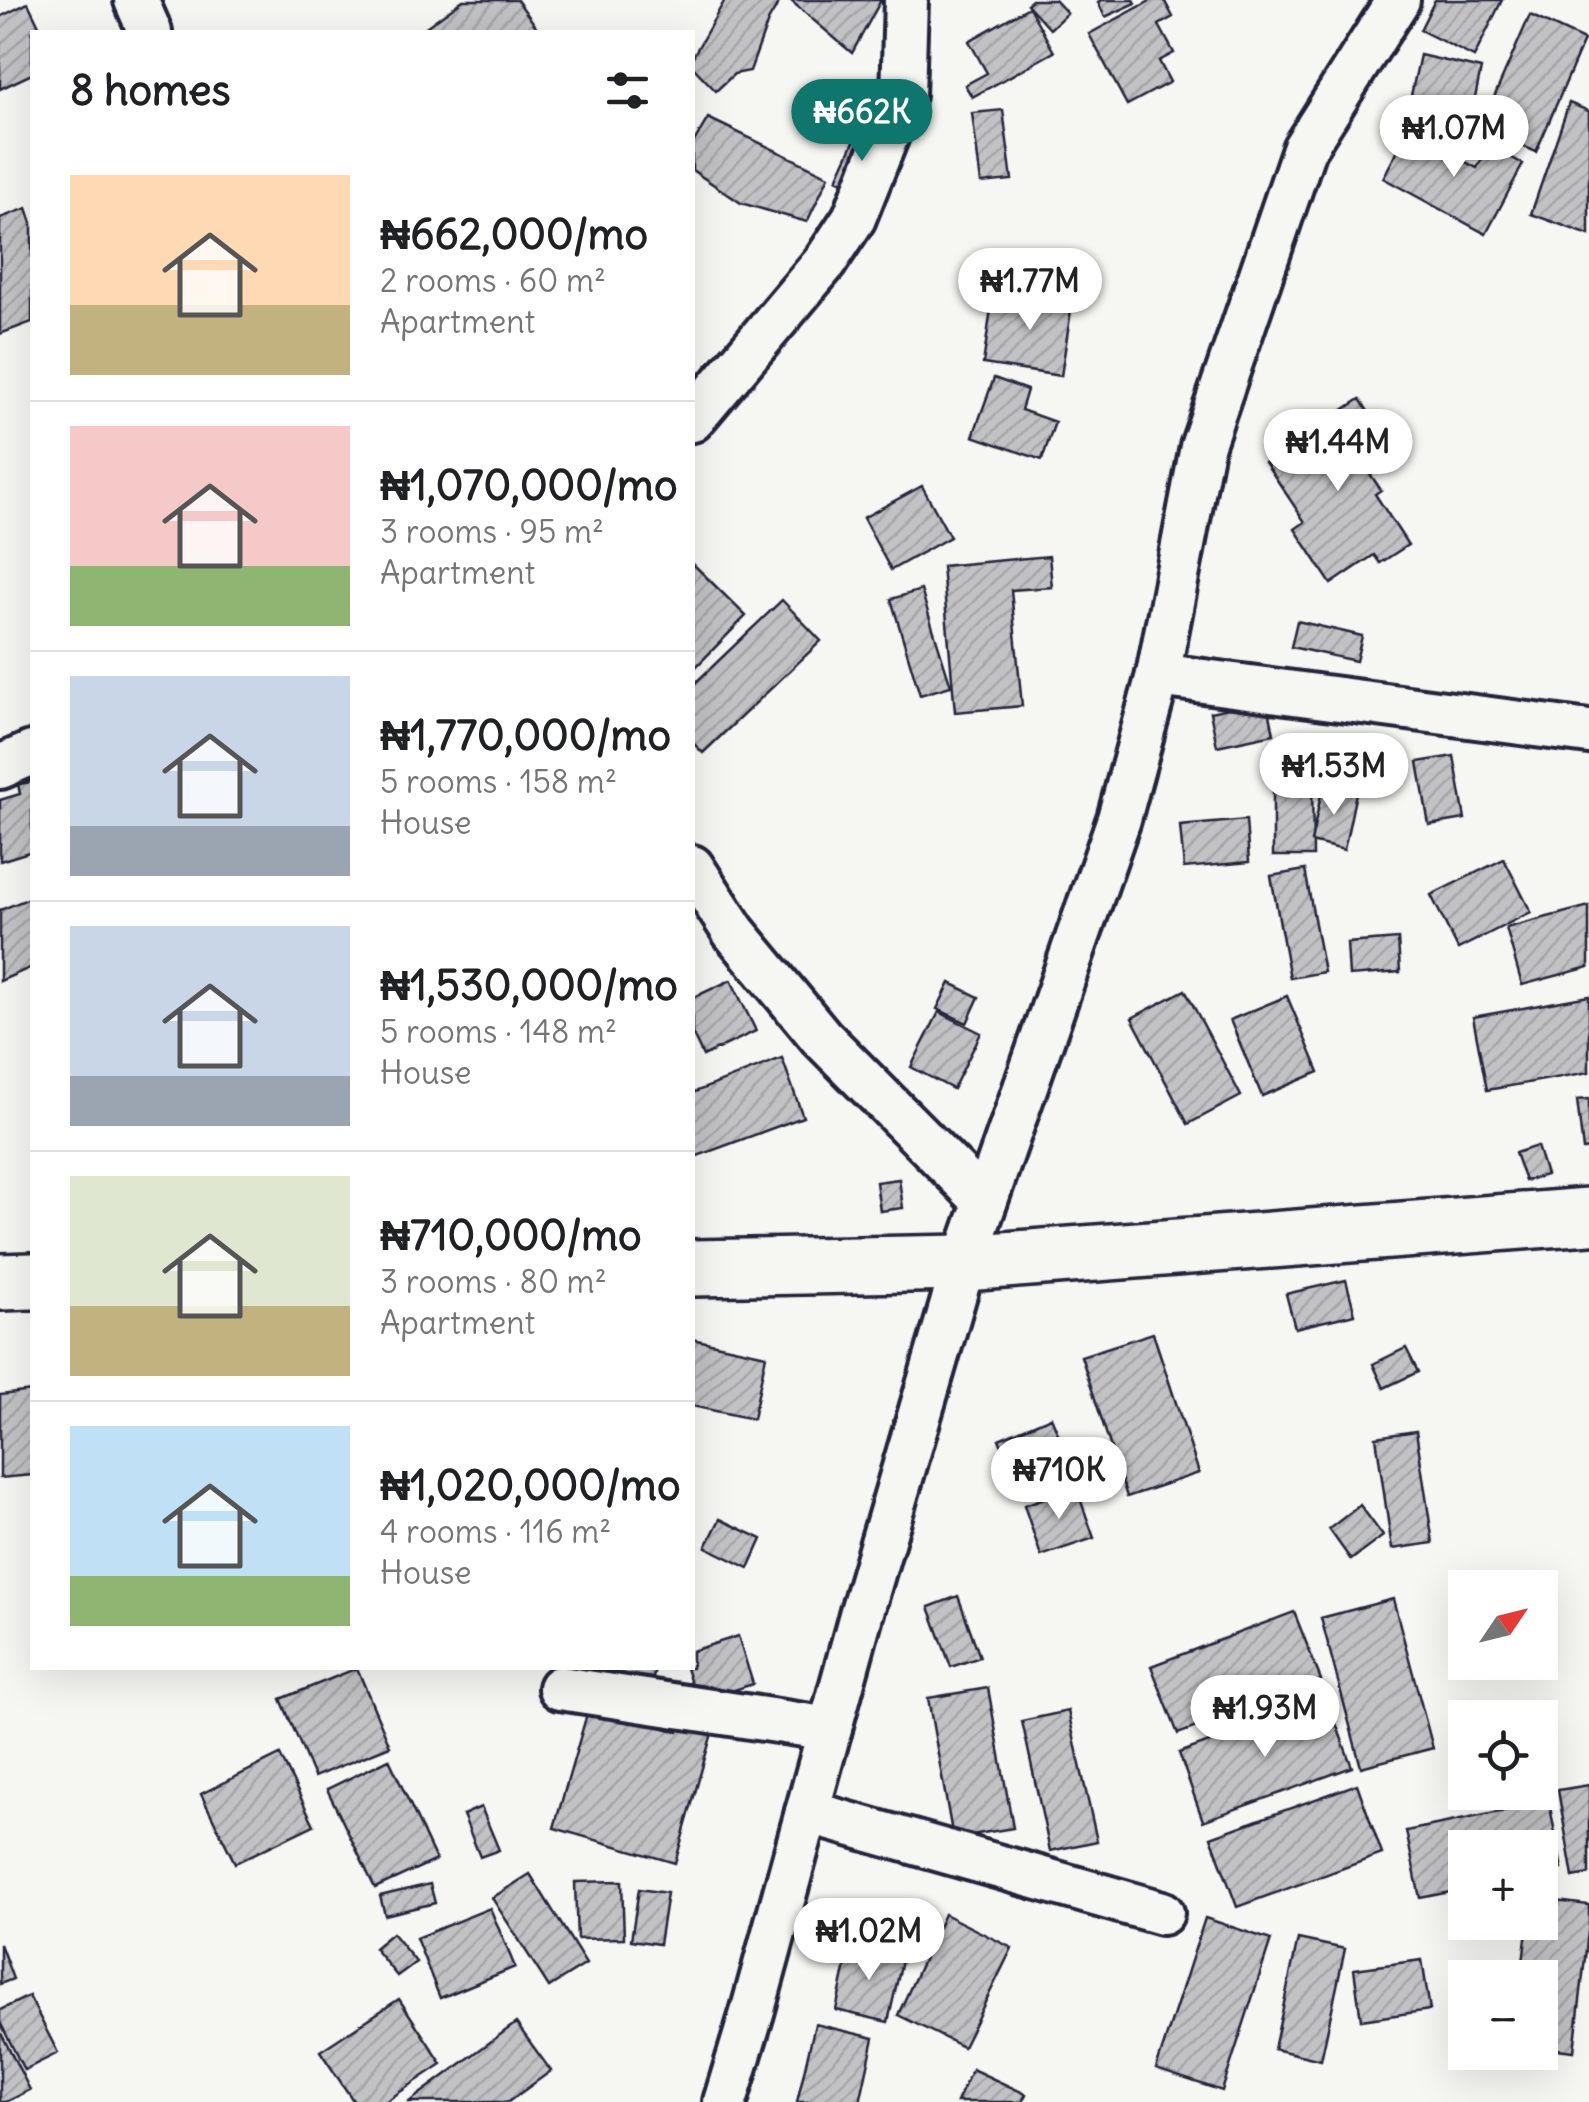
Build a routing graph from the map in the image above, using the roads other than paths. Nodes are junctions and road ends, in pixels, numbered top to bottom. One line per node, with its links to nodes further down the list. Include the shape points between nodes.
1 (136, 0): 4 (street)
2 (906, 0): 5 (street, via 903,96 854,218)
3 (1398, 0): 6 (street, via 1304,148 1202,447)
4 (149, 30)
5 (695, 416)
6 (1158, 675): 7 (street); 11 (street, via 1119,820)
7 (1589, 732)
8 (30, 755): 9 (street)
9 (0, 767)
10 (695, 872): 11 (street, via 734,932 821,1037)
11 (986, 1202): 13 (street)
12 (1589, 1216): 13 (street)
13 (964, 1263): 14 (street); 18 (street)
14 (695, 1268)
15 (30, 1281): 16 (street)
16 (0, 1282)
17 (560, 1688): 18 (street)
18 (830, 1729): 19 (street)
19 (807, 1812): 20 (street); 21 (street)
20 (1162, 1913)
21 (725, 2102)

